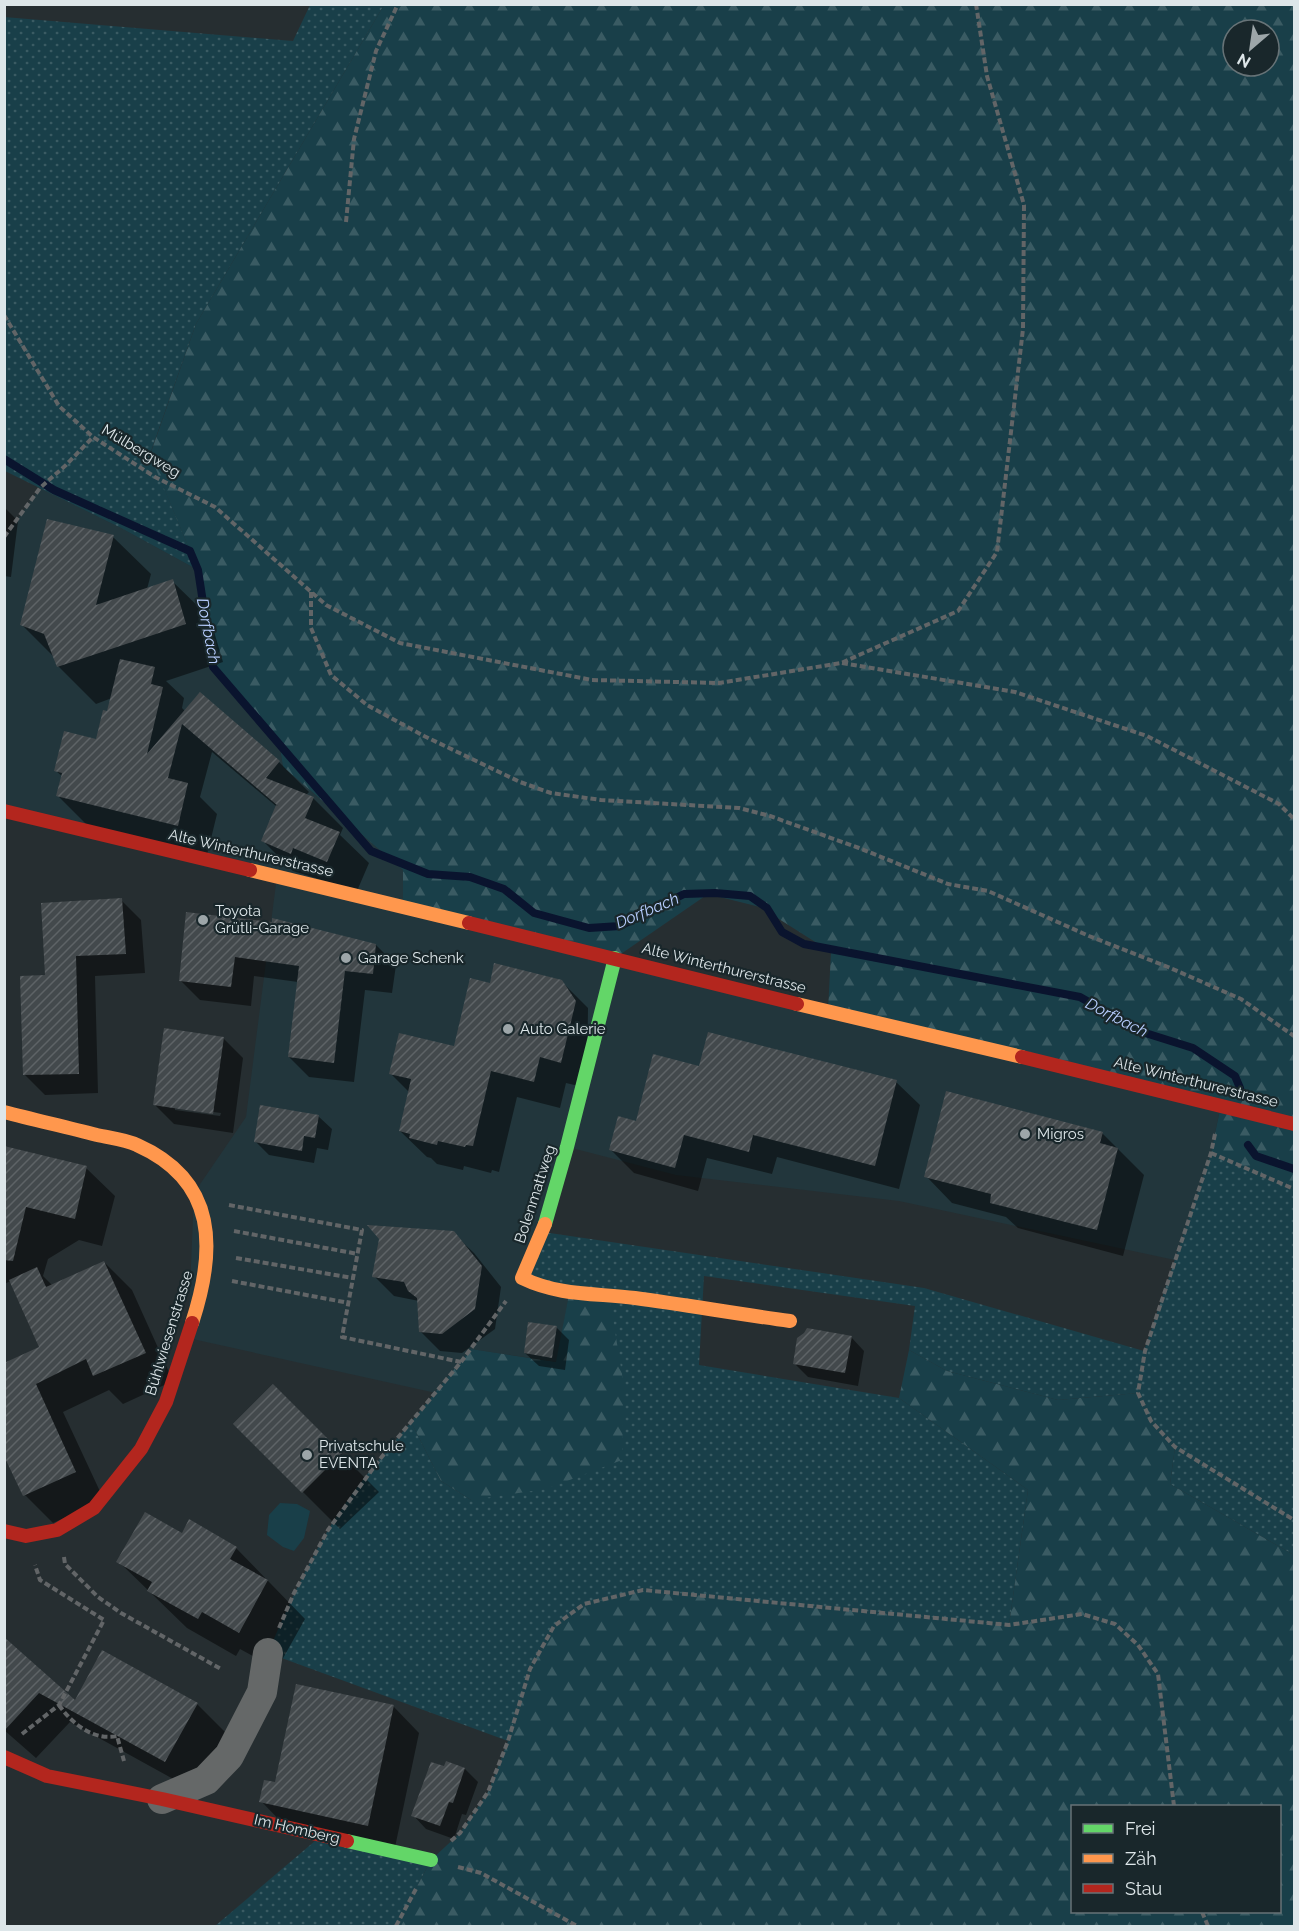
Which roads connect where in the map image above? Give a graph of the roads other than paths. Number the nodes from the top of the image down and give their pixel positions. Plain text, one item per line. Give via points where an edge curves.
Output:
1 (4, 811) edge
2 (615, 958) junction
3 (4, 1112) edge
4 (1294, 1124) edge
5 (790, 1322) dead end
6 (4, 1531) edge
7 (268, 1653) road end
8 (4, 1757) edge
9 (162, 1799) junction
10 (431, 1860) road end

1 - 2 street, Alte Winterthurerstrasse
2 - 4 street, Alte Winterthurerstrasse
2 - 5 street, Bolenmattweg via 543,1232 522,1278 540,1288 569,1294 609,1295
3 - 6 street, Bühlwiesenstrasse via 135,1144 170,1163 202,1210 208,1254 191,1328 166,1402 141,1449 94,1508 57,1530 26,1536
7 - 9 street via 262,1692 229,1756 206,1780
8 - 9 street, Im Homberg via 47,1776
9 - 10 street, Im Homberg

